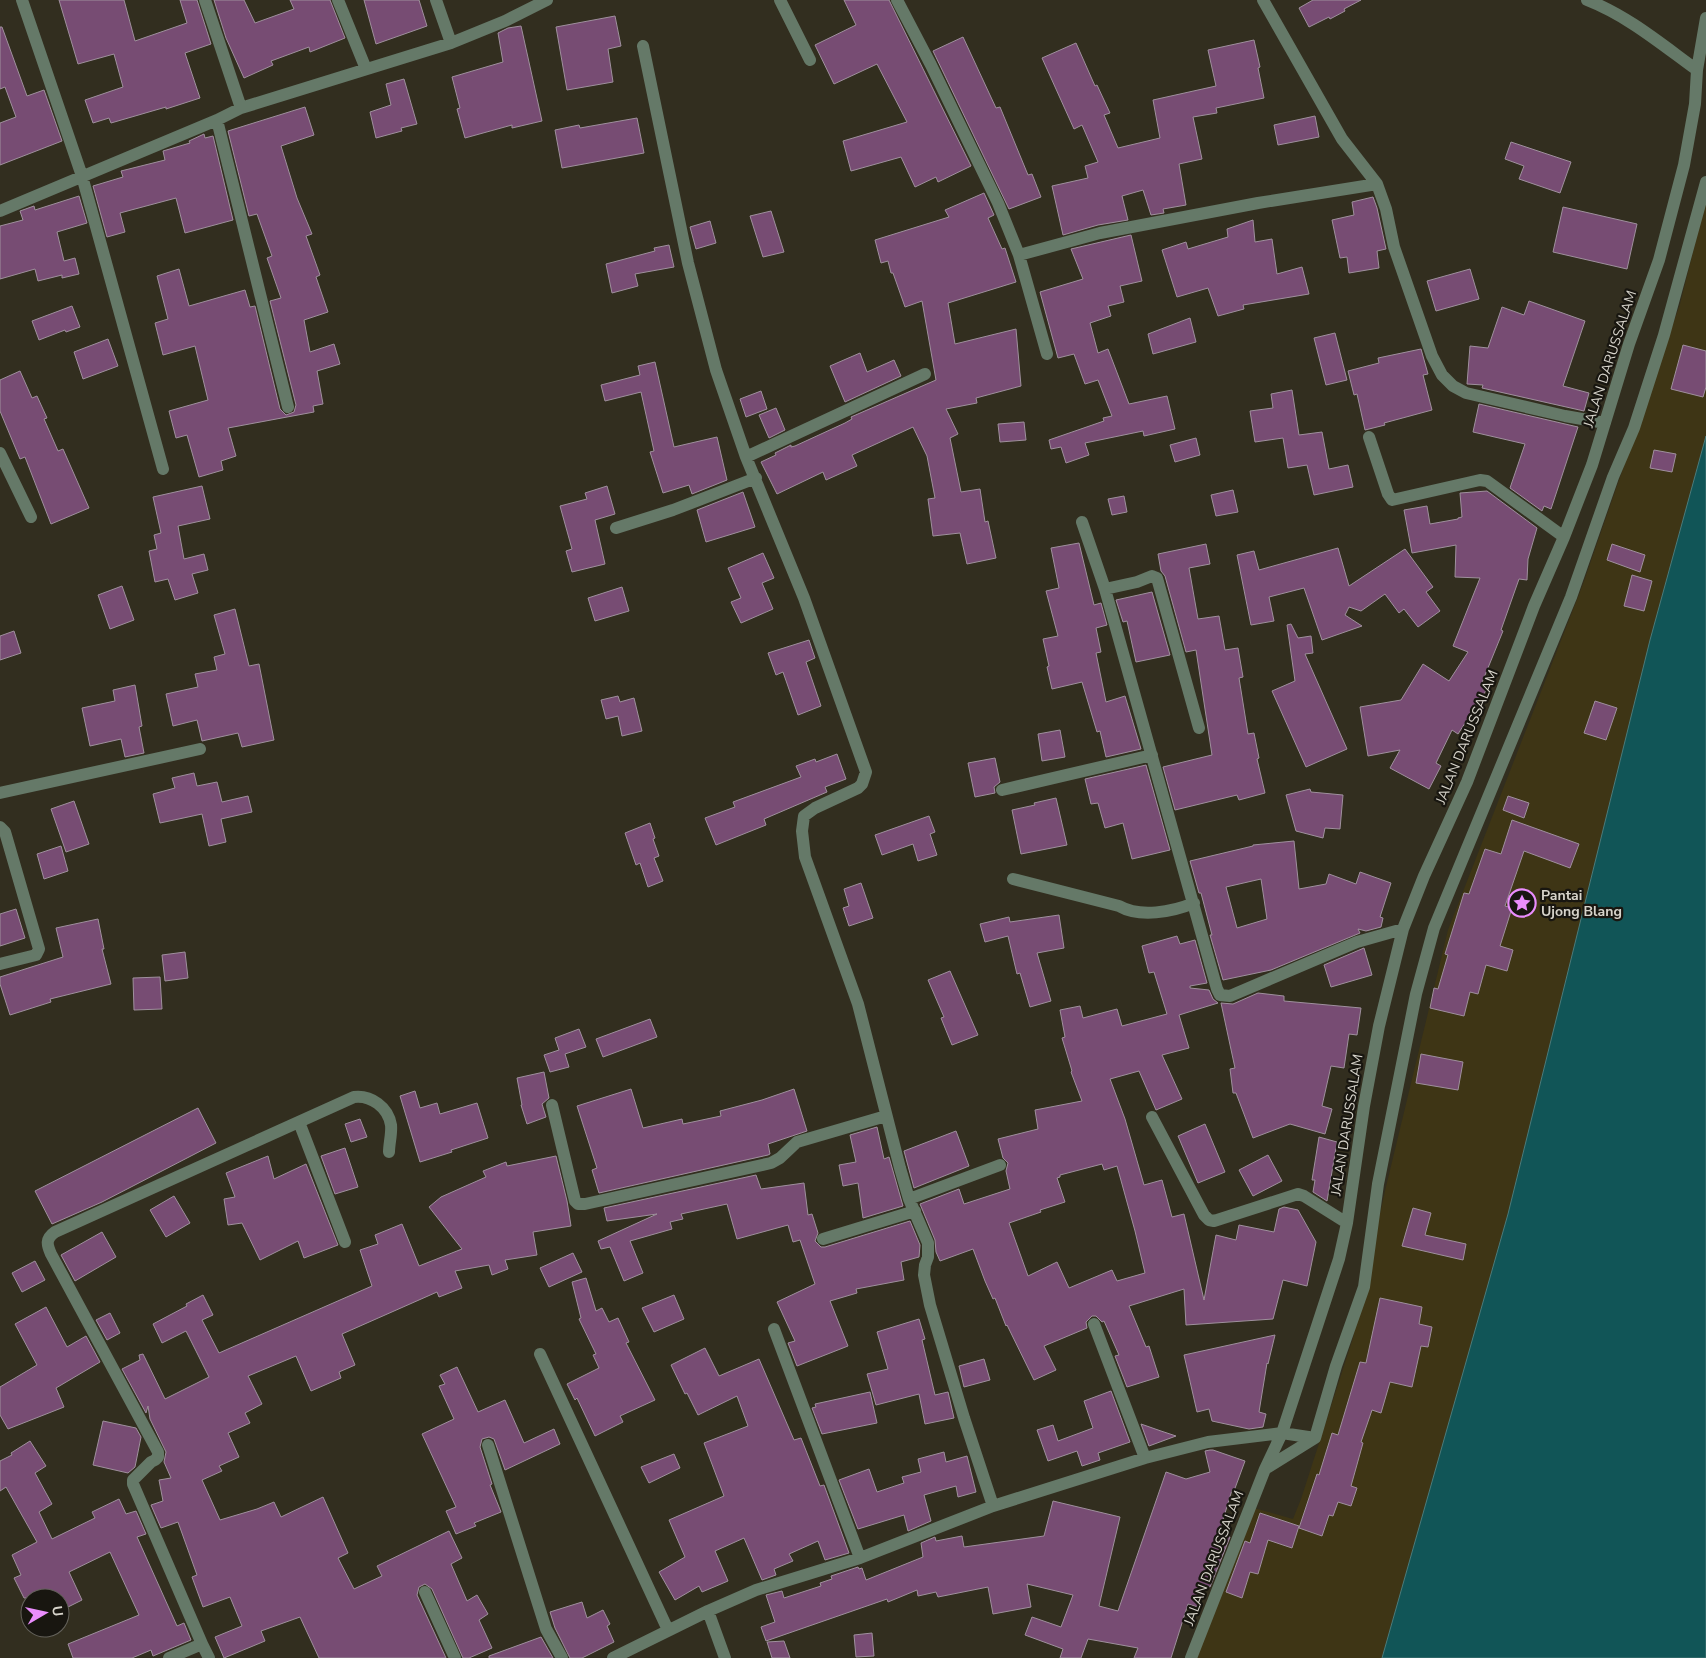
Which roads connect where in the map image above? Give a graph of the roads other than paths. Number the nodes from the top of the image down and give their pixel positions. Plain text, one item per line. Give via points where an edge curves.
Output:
1 (22, 0) edge
2 (205, 0) edge
3 (338, 0) edge
4 (436, 0) edge
5 (547, 0) edge
6 (780, 0) edge
7 (897, 0) edge
8 (1263, 0) edge
9 (1587, 0) edge
10 (1706, 24) edge
11 (451, 43) junction
12 (643, 46) dead end
13 (810, 60) dead end
14 (366, 69) junction
15 (1697, 70) junction
16 (241, 108) junction
17 (217, 120) junction
18 (82, 176) junction
19 (1706, 182) edge
20 (1377, 184) junction
21 (0, 211) edge
22 (1019, 255) junction
23 (1047, 354) dead end
24 (925, 374) dead end
25 (288, 407) dead end
26 (1605, 423) junction
27 (1369, 437) dead end
28 (0, 452) edge
29 (746, 457) junction
30 (163, 469) dead end
31 (756, 478) junction
32 (31, 517) dead end
33 (1082, 522) dead end
34 (616, 528) dead end
35 (1564, 536) junction
36 (1105, 589) junction
37 (1199, 728) dead end
38 (200, 749) dead end
39 (1152, 755) junction
40 (1002, 790) dead end
41 (0, 793) edge
42 (0, 826) edge
43 (1013, 879) dead end
44 (1194, 903) junction
45 (1404, 928) junction
46 (0, 964) edge
47 (552, 1105) dead end
48 (886, 1116) junction
49 (1152, 1117) dead end
50 (299, 1122) junction
51 (389, 1152) dead end
52 (1000, 1165) dead end
53 (909, 1199) junction
54 (915, 1211) junction
55 (1347, 1223) junction
56 (823, 1239) dead end
57 (345, 1242) dead end
58 (1094, 1324) dead end
59 (774, 1329) dead end
60 (540, 1354) dead end
61 (1282, 1433) junction
62 (1315, 1438) junction
63 (488, 1445) dead end
64 (1145, 1458) junction
65 (1265, 1469) junction
66 (993, 1506) junction
67 (860, 1558) junction
68 (425, 1592) dead end
69 (708, 1611) junction
70 (668, 1630) junction
71 (202, 1644) junction
72 (169, 1658) edge
73 (209, 1658) edge
74 (455, 1658) edge
75 (562, 1658) edge
76 (612, 1658) edge
77 (725, 1658) edge
78 (1191, 1658) edge

1 - 18 street
2 - 16 street
3 - 14 street
4 - 11 street
5 - 11 street
6 - 13 street
7 - 22 street via 998,203
8 - 20 street via 1342,139
9 - 15 street via 1626,18
10 - 15 street, JALAN DARUSSALAM
11 - 14 street
12 - 29 street via 688,263 716,370
14 - 16 street
15 - 26 street, JALAN DARUSSALAM via 1695,104 1684,164 1659,260
16 - 17 street
17 - 18 street
17 - 25 street
18 - 21 street
18 - 30 street
19 - 62 street via 1664,335 1634,428 1571,597 1434,928 1416,994 1378,1184 1364,1287
20 - 22 street via 1100,233
20 - 26 street via 1394,247 1432,356 1442,375 1466,393
22 - 23 street
24 - 29 street
26 - 35 street, JALAN DARUSSALAM
27 - 35 street via 1392,500 1487,481
28 - 32 street
29 - 31 street
31 - 34 street
31 - 48 street via 804,598 866,772 858,788 804,816 802,831 805,857 858,1004
33 - 36 street
35 - 45 street, JALAN DARUSSALAM via 1467,782
36 - 37 street via 1152,576 1157,578
36 - 39 street
38 - 41 street
39 - 40 street
39 - 44 street
42 - 46 street via 5,832 39,949 36,954
43 - 44 street via 1126,910 1161,912
44 - 45 street via 1217,989 1223,996 1230,996 1357,942
45 - 55 street, JALAN DARUSSALAM via 1379,1026
47 - 48 street via 578,1204 771,1163 797,1142
48 - 53 street
49 - 55 street via 1209,1220 1298,1194
50 - 51 street via 354,1097 364,1096 376,1101 386,1112 391,1125
50 - 57 street
50 - 71 street via 55,1232 47,1240 51,1254 158,1452 158,1458 136,1476 133,1484
52 - 53 street
53 - 54 street
54 - 56 street
54 - 66 street via 928,1243 924,1276 930,1305
55 - 61 street, JALAN DARUSSALAM via 1339,1258
58 - 64 street
59 - 67 street
60 - 70 street
61 - 62 street
61 - 64 street via 1208,1442
61 - 65 street, JALAN DARUSSALAM
62 - 65 street
63 - 75 street via 546,1629
64 - 66 street
65 - 78 street, JALAN DARUSSALAM
66 - 67 street
67 - 69 street via 756,1590
68 - 74 street
69 - 70 street
69 - 77 street
70 - 76 street
71 - 72 street
71 - 73 street

